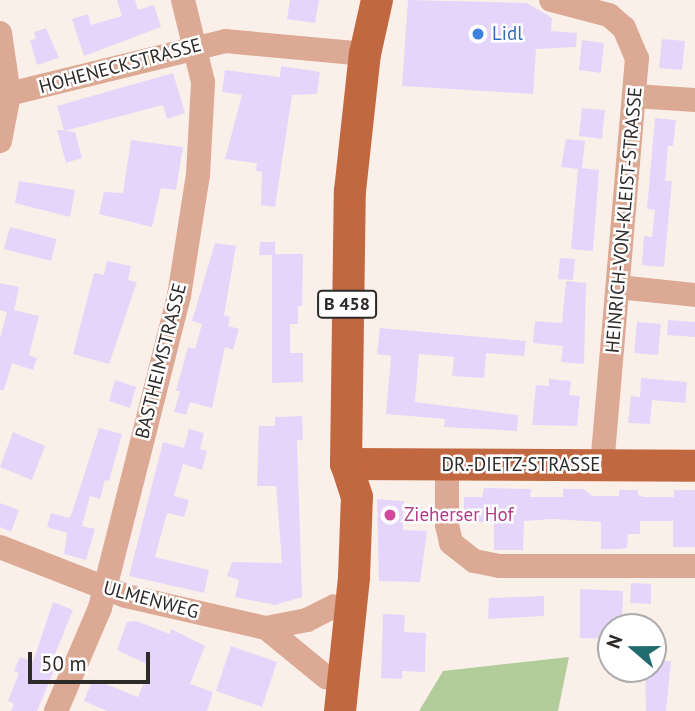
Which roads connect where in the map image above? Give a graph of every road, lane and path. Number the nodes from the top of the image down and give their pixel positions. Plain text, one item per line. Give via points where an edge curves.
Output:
1 (183, 0) edge
2 (377, 0) edge
3 (551, 0) edge
4 (580, 3) edge
5 (0, 33) edge
6 (192, 46) junction
7 (365, 54) junction
8 (4, 96) edge
9 (635, 96) junction
10 (695, 100) edge
11 (0, 141) edge
12 (618, 287) junction
13 (695, 295) edge
14 (346, 464) junction
15 (447, 465) junction
16 (602, 465) junction
17 (695, 467) edge
18 (0, 547) edge
19 (695, 566) edge
20 (105, 589) junction
21 (334, 606) junction
22 (266, 628) junction
23 (327, 678) junction
24 (55, 711) edge
25 (322, 711) edge
26 (340, 711) edge

1 - 6 street, BASTHEIMSTRASSE
2 - 7 main road, B 458
3 - 4 street, HEINRICH-VON-KLEIST-STRASSE
4 - 9 street, HEINRICH-VON-KLEIST-STRASSE via 609,15 629,37 636,58
5 - 8 street
6 - 7 street, HOHENECKSTRASSE via 225,41
6 - 8 street, HOHENECKSTRASSE
6 - 20 street, BASTHEIMSTRASSE via 203,82 196,188 179,296
7 - 14 main road, B 458 via 350,191
8 - 11 street
9 - 10 street
9 - 12 street, HEINRICH-VON-KLEIST-STRASSE
12 - 13 street
12 - 16 street, HEINRICH-VON-KLEIST-STRASSE
14 - 15 main road, DR.-DIETZ-STRASSE
14 - 21 main road, B 458 via 335,496
14 - 26 main road, B 458 via 356,515
15 - 16 main road, DR.-DIETZ-STRASSE
15 - 19 street via 451,542 474,561 499,566
16 - 17 main road, DR.-DIETZ-STRASSE
18 - 20 street, ULMENWEG
20 - 22 street, ULMENWEG
20 - 24 street, BASTHEIMSTRASSE
21 - 22 street, ULMENWEG via 307,620
21 - 23 main road, B 458
22 - 23 street, ULMENWEG
23 - 25 main road, B 458

